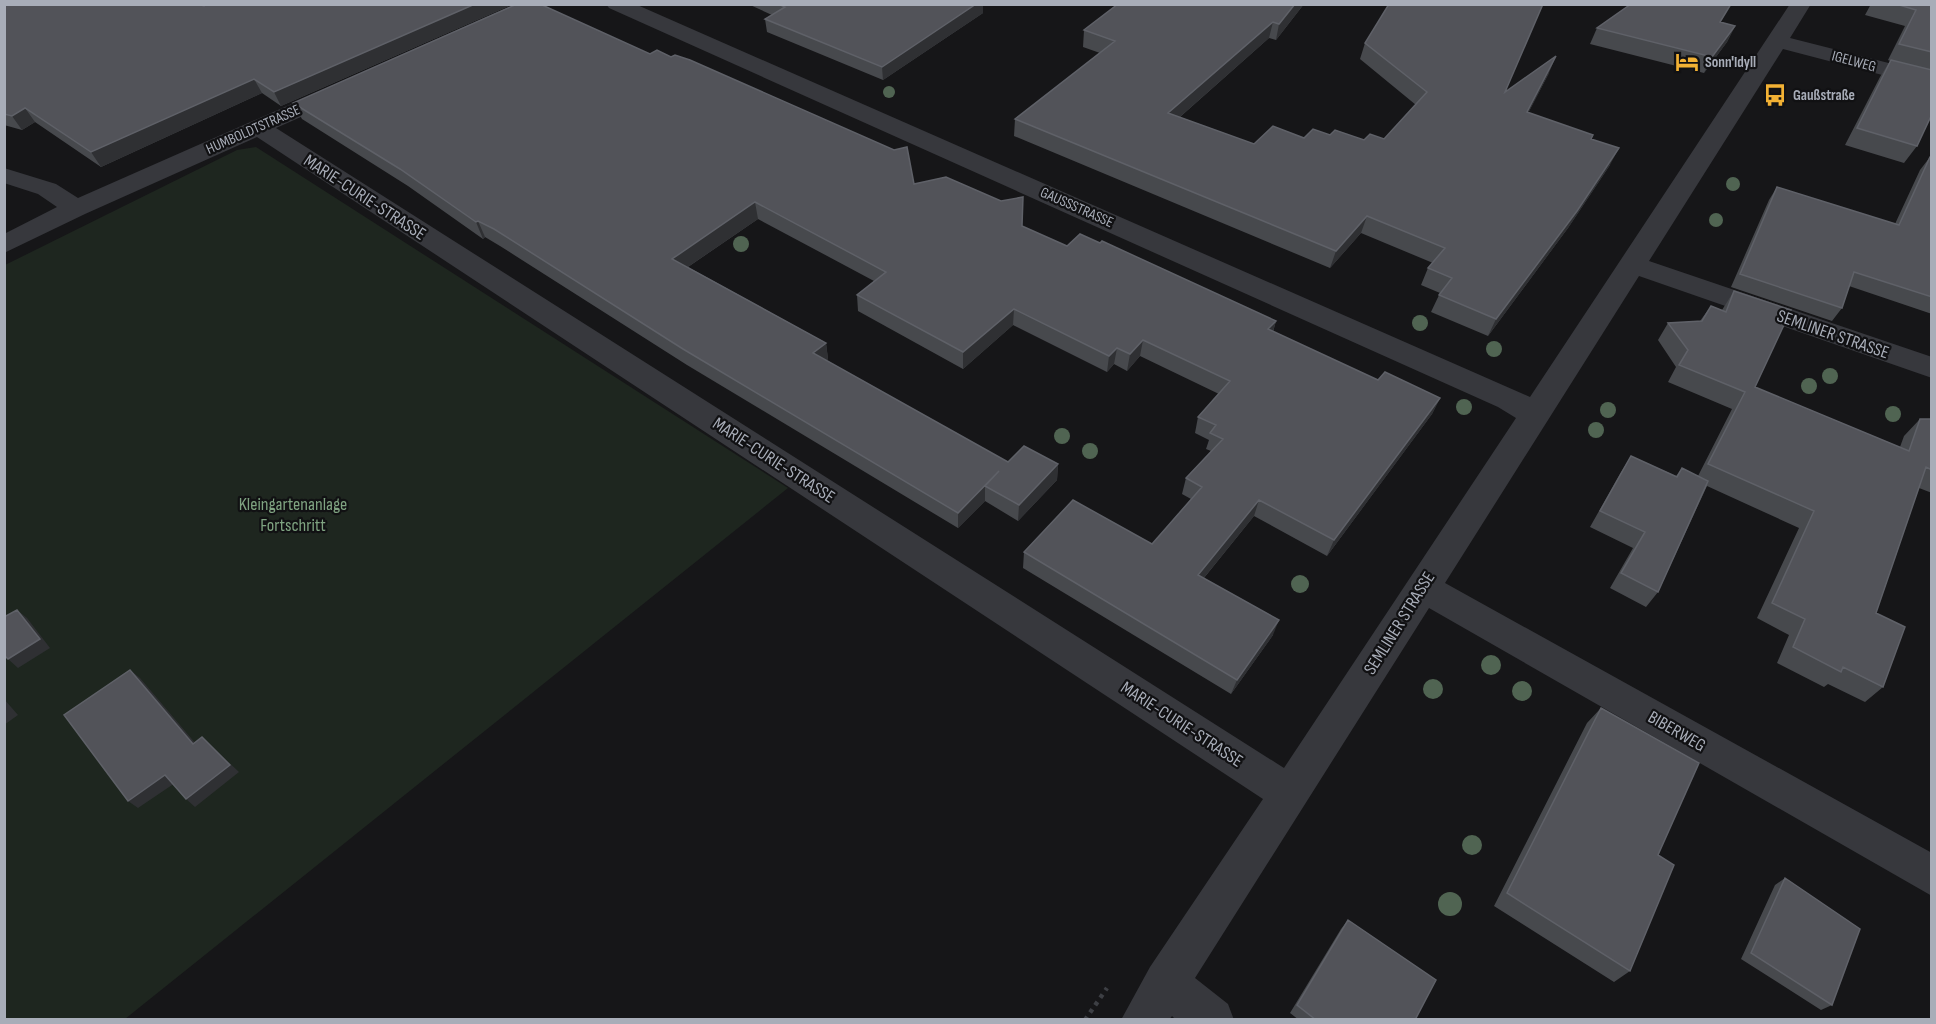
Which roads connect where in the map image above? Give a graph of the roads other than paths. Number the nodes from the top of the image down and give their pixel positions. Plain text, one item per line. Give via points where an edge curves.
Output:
1 (616, 4) edge
2 (1801, 4) edge
3 (1777, 41) junction
4 (1932, 81) edge
5 (354, 85) edge
6 (258, 127) junction
7 (4, 175) edge
8 (76, 208) junction
9 (4, 244) edge
10 (1632, 264) junction
11 (1932, 368) edge
12 (1535, 416) junction
13 (1422, 587) junction
14 (1289, 793) junction
15 (1932, 876) edge
16 (1166, 983) junction
17 (1143, 1020) edge
18 (1212, 1020) edge

1 - 12 street, GAUSSSTRASSE via 1344,324 1509,399
2 - 3 street, SEMLINER STRASSE
3 - 4 street, IGELWEG
3 - 10 street, SEMLINER STRASSE
5 - 6 street, HUMBOLDTSTRASSE
6 - 8 street, HUMBOLDTSTRASSE
6 - 14 street, MARIE-CURIE-STRASSE
7 - 8 street via 47,189
8 - 9 street, HUMBOLDTSTRASSE
10 - 11 street, SEMLINER STRASSE
10 - 12 street, SEMLINER STRASSE
12 - 13 street, SEMLINER STRASSE
13 - 14 street, SEMLINER STRASSE
13 - 15 street, BIBERWEG
14 - 16 street, SEMLINER STRASSE
16 - 17 street, SEMLINER STRASSE
16 - 18 street

